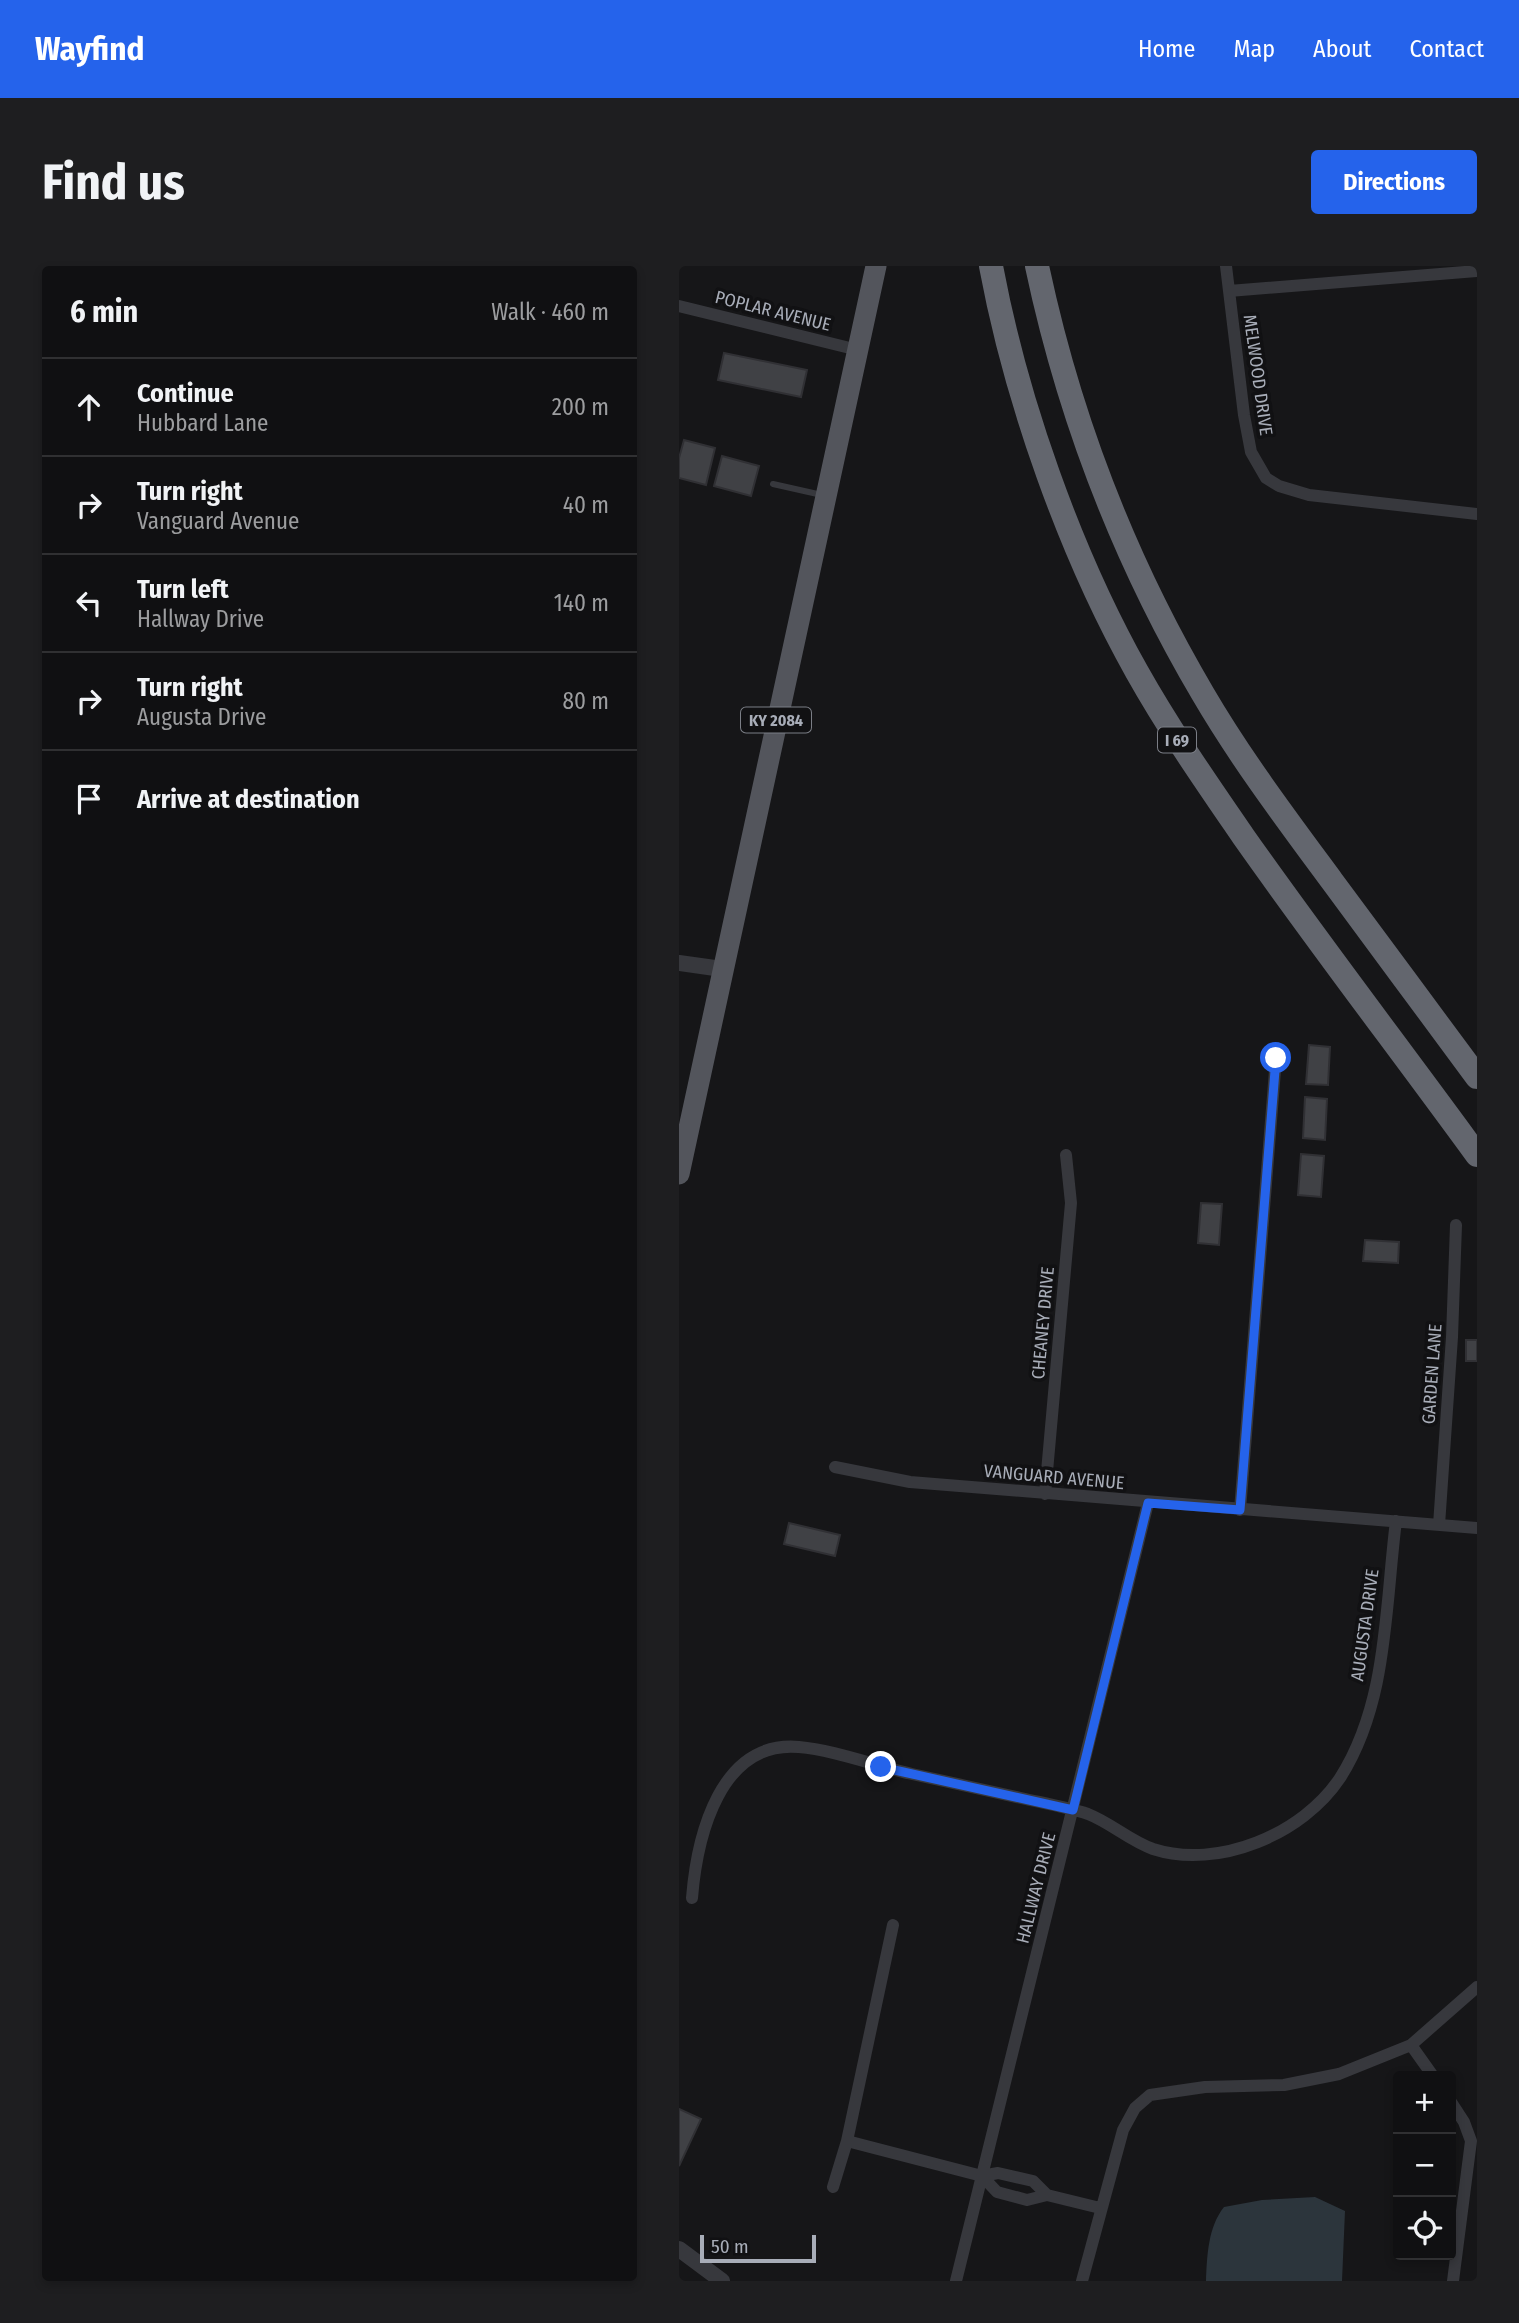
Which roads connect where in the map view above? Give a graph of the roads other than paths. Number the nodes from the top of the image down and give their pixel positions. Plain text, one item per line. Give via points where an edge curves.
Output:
1 (876, 266) edge
2 (991, 266) edge
3 (1037, 266) edge
4 (1226, 266) edge
5 (1477, 271) edge
6 (1229, 291) junction
7 (679, 306) edge
8 (858, 350) junction
9 (773, 484) dead end
10 (825, 495) junction
11 (1477, 514) edge
12 (679, 963) edge
13 (723, 969) junction
14 (1276, 1058) dead end
15 (1477, 1077) edge
16 (1066, 1155) dead end
17 (1477, 1155) edge
18 (679, 1174) edge
19 (1456, 1225) dead end
20 (835, 1467) dead end
21 (1045, 1494) junction
22 (1148, 1503) junction
23 (1240, 1510) junction
24 (1397, 1521) junction
25 (1439, 1525) junction
26 (1477, 1528) edge
27 (1073, 1810) junction
28 (692, 1898) dead end
29 (893, 1925) dead end
30 (1477, 1987) edge
31 (1411, 2045) junction
32 (1429, 2071) edge
33 (1456, 2110) edge
34 (846, 2141) junction
35 (982, 2176) junction
36 (833, 2187) dead end
37 (1047, 2196) junction
38 (1100, 2208) junction
39 (679, 2249) edge
40 (722, 2281) edge
41 (956, 2281) edge
42 (1082, 2281) edge
43 (1453, 2281) edge

1 - 8 main road, KY 2084
2 - 17 highway, I 69 via 1046,465 1096,589 1135,669 1182,747 1316,940
3 - 15 highway, I 69 via 1085,442 1123,538 1179,652 1237,748
4 - 6 street, MELWOOD DRIVE
5 - 6 street
6 - 11 street, MELWOOD DRIVE via 1251,452 1266,478 1309,495
7 - 8 street, POPLAR AVENUE
8 - 10 main road, KY 2084
9 - 10 lane
10 - 13 main road, KY 2084
12 - 13 street
13 - 18 main road, KY 2084
14 - 23 street
16 - 21 street, CHEANEY DRIVE via 1071,1203
19 - 25 street, GARDEN LANE
20 - 21 street, VANGUARD AVENUE via 910,1482
21 - 22 street, VANGUARD AVENUE
22 - 23 street, VANGUARD AVENUE
22 - 27 street, HALLWAY DRIVE
23 - 24 street, VANGUARD AVENUE
24 - 25 street, VANGUARD AVENUE
24 - 27 street, AUGUSTA DRIVE via 1383,1646 1370,1709 1346,1768 1317,1805 1263,1840 1201,1854 1171,1853 1143,1845 1099,1819
25 - 26 street
27 - 28 street, AUGUSTA DRIVE via 813,1749 770,1749 744,1762 724,1784 702,1843
27 - 35 street, HALLWAY DRIVE
29 - 34 street
30 - 31 street
31 - 32 street
31 - 38 street via 1339,2074 1284,2085 1205,2087 1150,2095 1135,2108 1123,2130
33 - 43 street via 1471,2141
34 - 35 street
34 - 36 street
35 - 37 street via 998,2173 1033,2181
35 - 37 street via 997,2192 1027,2200
35 - 41 street, HALLWAY DRIVE
37 - 38 street
38 - 42 street
39 - 40 street

